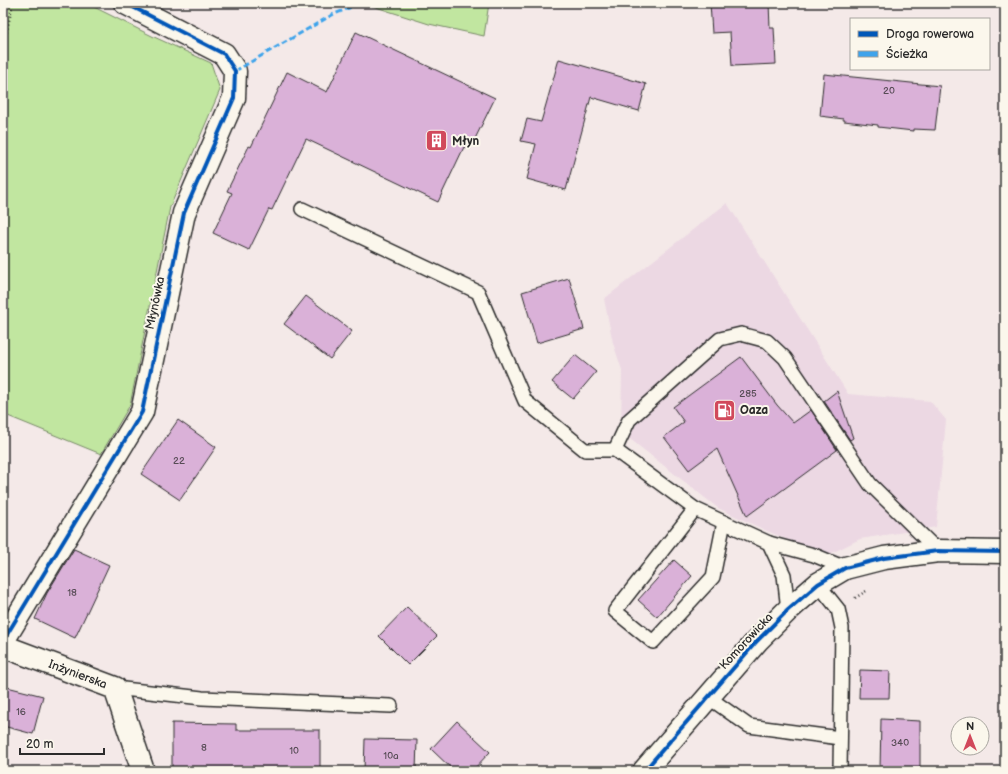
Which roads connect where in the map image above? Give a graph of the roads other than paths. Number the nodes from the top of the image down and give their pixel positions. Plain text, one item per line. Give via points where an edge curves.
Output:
1 (125, 3) edge
2 (302, 209) dead end
3 (615, 450) junction
4 (695, 509) junction
5 (724, 522) junction
6 (769, 543) junction
7 (938, 551) junction
8 (1005, 552) edge
9 (846, 568) junction
10 (818, 584) junction
11 (788, 610) junction
12 (3, 641) edge
13 (3, 646) edge
14 (115, 688) junction
15 (708, 697) junction
16 (391, 706) dead end
17 (840, 738) junction
18 (143, 771) edge
19 (644, 771) edge
20 (840, 771) edge

1 - 12 street, Młynówka via 224,54 235,71 234,98 184,213 142,412
2 - 3 lane via 478,292 525,401 585,450
3 - 4 lane
3 - 7 lane via 629,420 720,339 741,334 767,342 784,358 870,484
4 - 5 lane
4 - 5 lane via 615,611 653,642 713,577
5 - 6 lane
6 - 9 lane via 814,555
6 - 11 lane via 784,575
7 - 8 street, Komorowicka
7 - 9 street, Komorowicka via 884,558
9 - 10 street, Komorowicka
10 - 11 street, Komorowicka
10 - 17 lane via 838,609 842,628
11 - 15 street, Komorowicka
13 - 14 street, Inżynierska
14 - 16 lane via 202,698
14 - 18 street, Inżynierska
15 - 17 lane via 749,726
15 - 19 street, Komorowicka
17 - 20 lane

